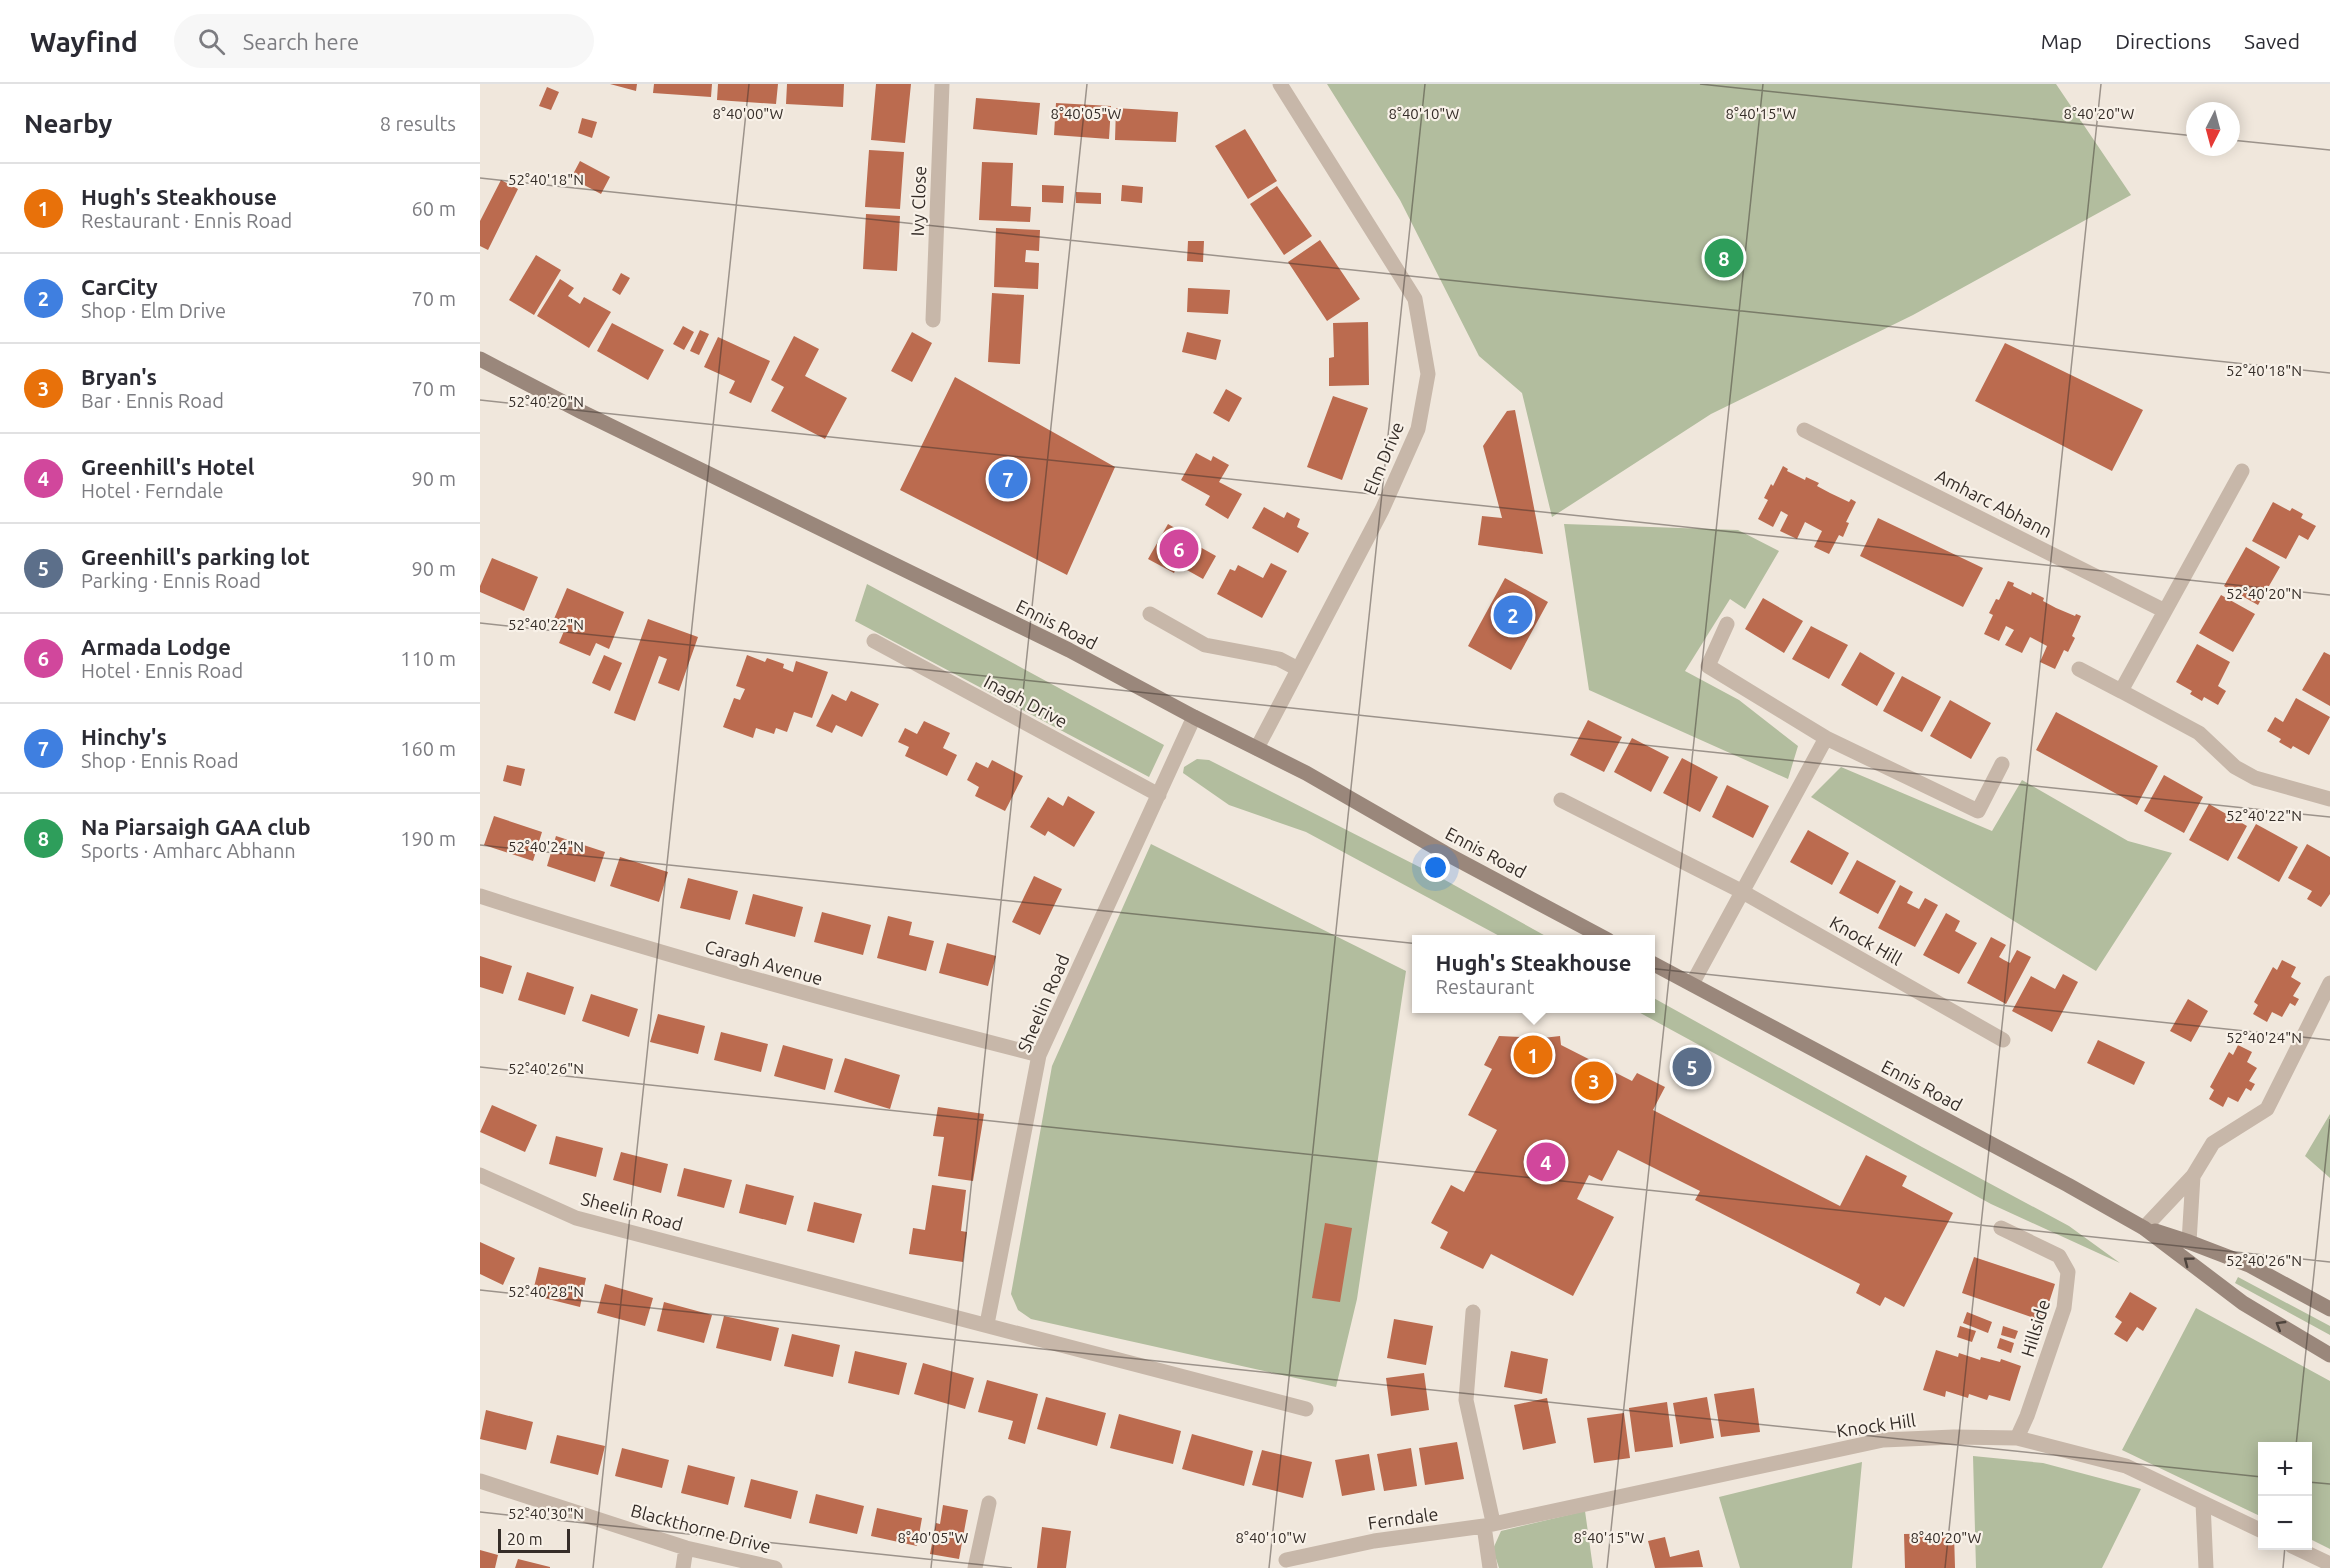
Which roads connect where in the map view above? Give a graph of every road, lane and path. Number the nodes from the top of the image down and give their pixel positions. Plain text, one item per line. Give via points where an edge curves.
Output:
1 (942, 84) edge
2 (1280, 84) edge
3 (933, 320) dead end
4 (480, 359) edge
5 (1804, 430) dead end
6 (2242, 471) dead end
7 (2165, 611) junction
8 (1150, 614) dead end
9 (1727, 624) dead end
10 (874, 641) dead end
11 (1298, 669) junction
12 (2079, 669) dead end
13 (2121, 691) junction
14 (1194, 717) junction
15 (1826, 738) junction
16 (1257, 748) junction
17 (2002, 764) dead end
18 (1159, 795) junction
19 (2330, 799) edge
20 (1561, 800) dead end
21 (1741, 891) junction
22 (480, 896) edge
23 (1600, 935) edge
24 (1655, 965) edge
25 (1692, 984) junction
26 (2330, 984) edge
27 (2003, 1040) dead end
28 (1039, 1055) junction
29 (480, 1175) edge
30 (2193, 1176) junction
31 (2001, 1228) dead end
32 (2144, 1228) junction
33 (2189, 1242) junction
34 (2330, 1310) edge
35 (1473, 1312) dead end
36 (987, 1324) junction
37 (2330, 1355) edge
38 (1306, 1409) dead end
39 (2017, 1438) junction
40 (480, 1481) edge
41 (989, 1503) dead end
42 (2203, 1503) junction
43 (1488, 1524) junction
44 (2258, 1529) edge
45 (686, 1548) junction
46 (2302, 1550) edge
47 (1286, 1560) dead end
48 (2330, 1564) edge
49 (683, 1568) edge
50 (775, 1568) edge
51 (975, 1568) edge
52 (1490, 1568) edge
53 (2206, 1568) edge

1 - 3 street, Ivy Close
2 - 11 street, Elm Drive via 1415,299 1428,374 1418,429 1382,510
4 - 14 main road, Ennis Road via 1069,650
5 - 7 street, Amharc Abhann
6 - 7 street
7 - 13 street
8 - 11 street via 1205,645 1279,659
9 - 15 street via 1708,666
10 - 18 street, Inagh Drive
11 - 16 street, Elm Drive
12 - 13 street
13 - 19 street via 2199,733 2235,767 2255,778
14 - 16 main road, Ennis Road
14 - 18 street, Sheelin Road
15 - 17 street via 1978,811
15 - 21 street
16 - 23 main road, Ennis Road
18 - 28 street, Sheelin Road
20 - 21 street, Knock Hill
21 - 25 street
21 - 27 street, Knock Hill
22 - 28 street, Caragh Avenue via 630,944
24 - 25 main road, Ennis Road
25 - 32 main road, Ennis Road
26 - 30 street via 2267,1109 2213,1143
28 - 36 street, Sheelin Road
29 - 36 street, Sheelin Road via 576,1218
30 - 32 street
30 - 33 street
31 - 39 street, Hillside via 2059,1256 2068,1272 2064,1308
32 - 33 main road, Ennis Road
37 -> 32 main road, Ennis Road via 2243,1303
33 - 34 main road, Ennis Road via 2249,1265
35 - 43 street via 1466,1400
36 - 38 street, Sheelin Road
39 - 42 street, Knock Hill via 2126,1466
39 - 43 street, Knock Hill via 1883,1440
40 - 45 street, Blackthorne Drive
41 - 51 street
42 - 44 street, Knock Hill
42 - 53 street
43 - 47 street, Ferndale via 1374,1541
43 - 52 street
45 - 49 street
45 - 50 street, Blackthorne Drive
46 - 48 street

